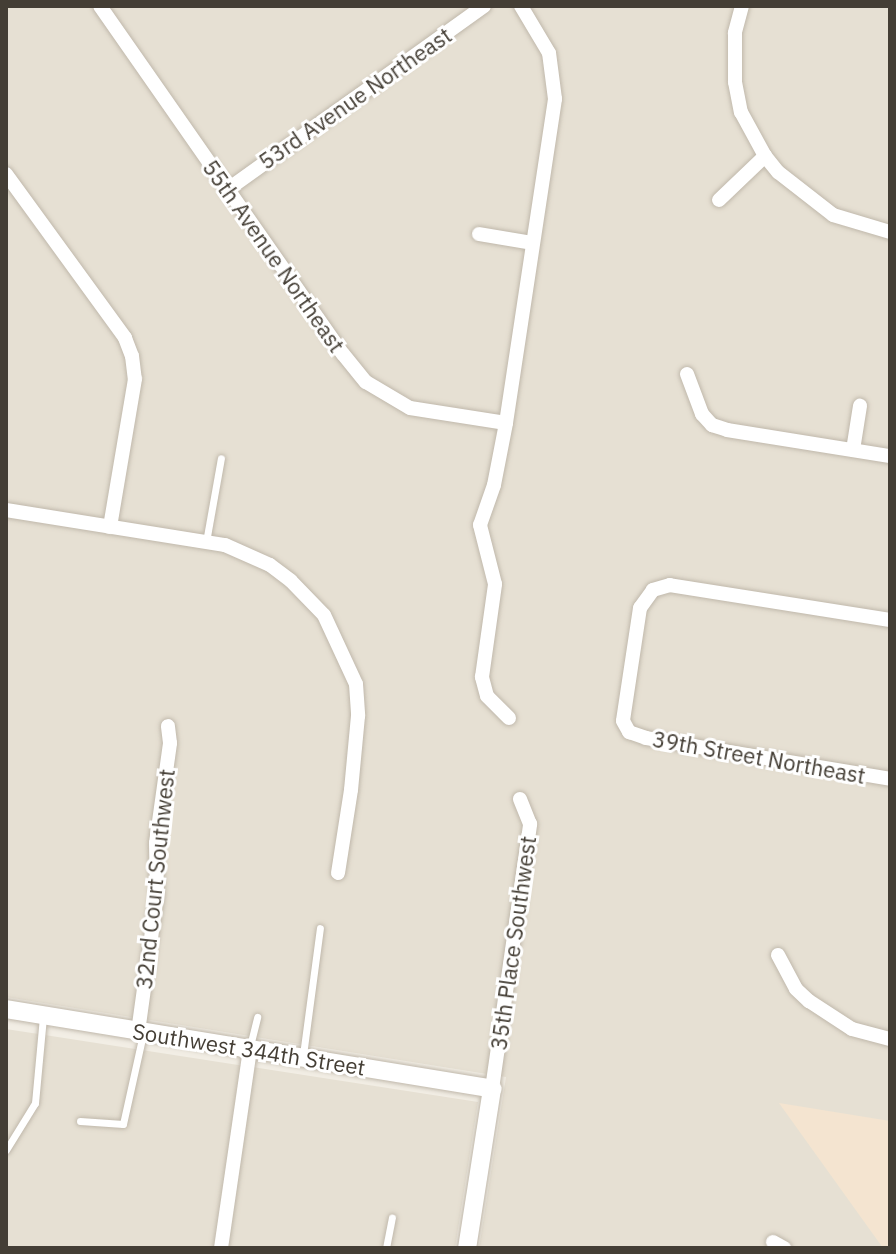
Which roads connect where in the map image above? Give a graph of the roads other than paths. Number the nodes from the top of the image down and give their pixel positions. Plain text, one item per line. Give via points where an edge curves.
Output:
1 (100, 6) edge
2 (484, 6) edge
3 (521, 6) edge
4 (742, 6) edge
5 (765, 156) junction
6 (6, 174) edge
7 (227, 190) junction
8 (719, 200) dead end
9 (890, 232) edge
10 (479, 234) dead end
11 (532, 243) junction
12 (687, 374) dead end
13 (860, 406) dead end
14 (506, 423) junction
15 (853, 450) junction
16 (890, 456) edge
17 (221, 458) dead end
18 (6, 510) edge
19 (110, 527) junction
20 (206, 542) junction
21 (890, 620) edge
22 (509, 718) dead end
23 (168, 726) dead end
24 (890, 779) edge
25 (520, 799) dead end
26 (338, 873) dead end
27 (320, 928) dead end
28 (778, 955) dead end
29 (6, 1009) edge
30 (43, 1015) junction
31 (257, 1017) dead end
32 (140, 1032) junction
33 (890, 1039) edge
34 (250, 1049) junction
35 (302, 1057) junction
36 (492, 1089) junction
37 (80, 1121) dead end
38 (6, 1150) edge
39 (392, 1218) dead end
40 (221, 1248) edge
41 (386, 1248) edge
42 (467, 1248) edge

1 - 7 street, 55th Avenue Northeast
2 - 7 street, 53rd Avenue Northeast
3 - 11 street via 549,53 555,85
4 - 5 street via 735,33 735,82 747,126
5 - 8 street
5 - 9 street via 833,215
6 - 19 street via 125,338 132,356 135,379
7 - 14 street, 55th Avenue Northeast via 343,354 378,392 410,408
10 - 11 street
11 - 14 street
12 - 15 street via 702,414 712,425
13 - 15 street
14 - 22 street via 480,525 495,584 482,677 487,696
15 - 16 street
17 - 20 lane
18 - 19 street
19 - 20 street
20 - 26 street via 248,553 291,581 324,615 349,664 358,716
21 - 24 street, 39th Street Northeast via 670,585 653,590 643,600 637,620 623,721 629,732 646,738
23 - 32 street, 32nd Court Southwest via 156,843 157,895
25 - 36 street, 35th Place Southwest via 530,824
27 - 35 lane
28 - 33 street via 796,989 809,1001 852,1029
29 - 30 street, Southwest 344th Street
30 - 32 street, Southwest 344th Street
30 - 38 lane via 35,1103
31 - 34 lane
32 - 34 street, Southwest 344th Street
32 - 37 lane via 123,1124
34 - 35 street, Southwest 344th Street
34 - 40 street
35 - 36 street, Southwest 344th Street
36 - 42 street
39 - 41 lane

